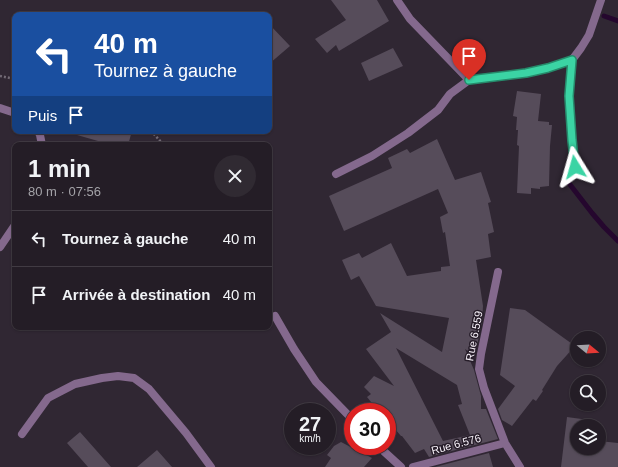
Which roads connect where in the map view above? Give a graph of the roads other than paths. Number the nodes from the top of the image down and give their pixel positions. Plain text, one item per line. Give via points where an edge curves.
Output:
1 (397, 0) edge
2 (601, 0) edge
3 (572, 60) junction
4 (469, 80) junction
5 (0, 108) edge
6 (12, 112) edge
7 (575, 167) dead end
8 (336, 174) dead end
9 (12, 229) edge
10 (0, 247) edge
11 (498, 272) dead end
12 (275, 316) dead end
13 (344, 411) edge
14 (22, 434) dead end
15 (505, 443) junction
16 (388, 455) edge
17 (211, 467) edge
18 (401, 467) edge
19 (413, 467) edge
20 (520, 467) edge

1 - 4 street via 410,19
2 - 3 street via 589,35
3 - 4 street via 526,73
3 - 7 street via 569,96
4 - 8 street via 450,94 438,110 408,133 372,156
5 - 6 street
9 - 10 street
11 - 15 street, Rue 6.559 via 479,369
12 - 13 street via 316,382
14 - 17 street via 48,398 75,384 118,376 134,378 149,389
15 - 19 street, Rue 6.576
15 - 20 street, Rue 6.559
16 - 18 street

